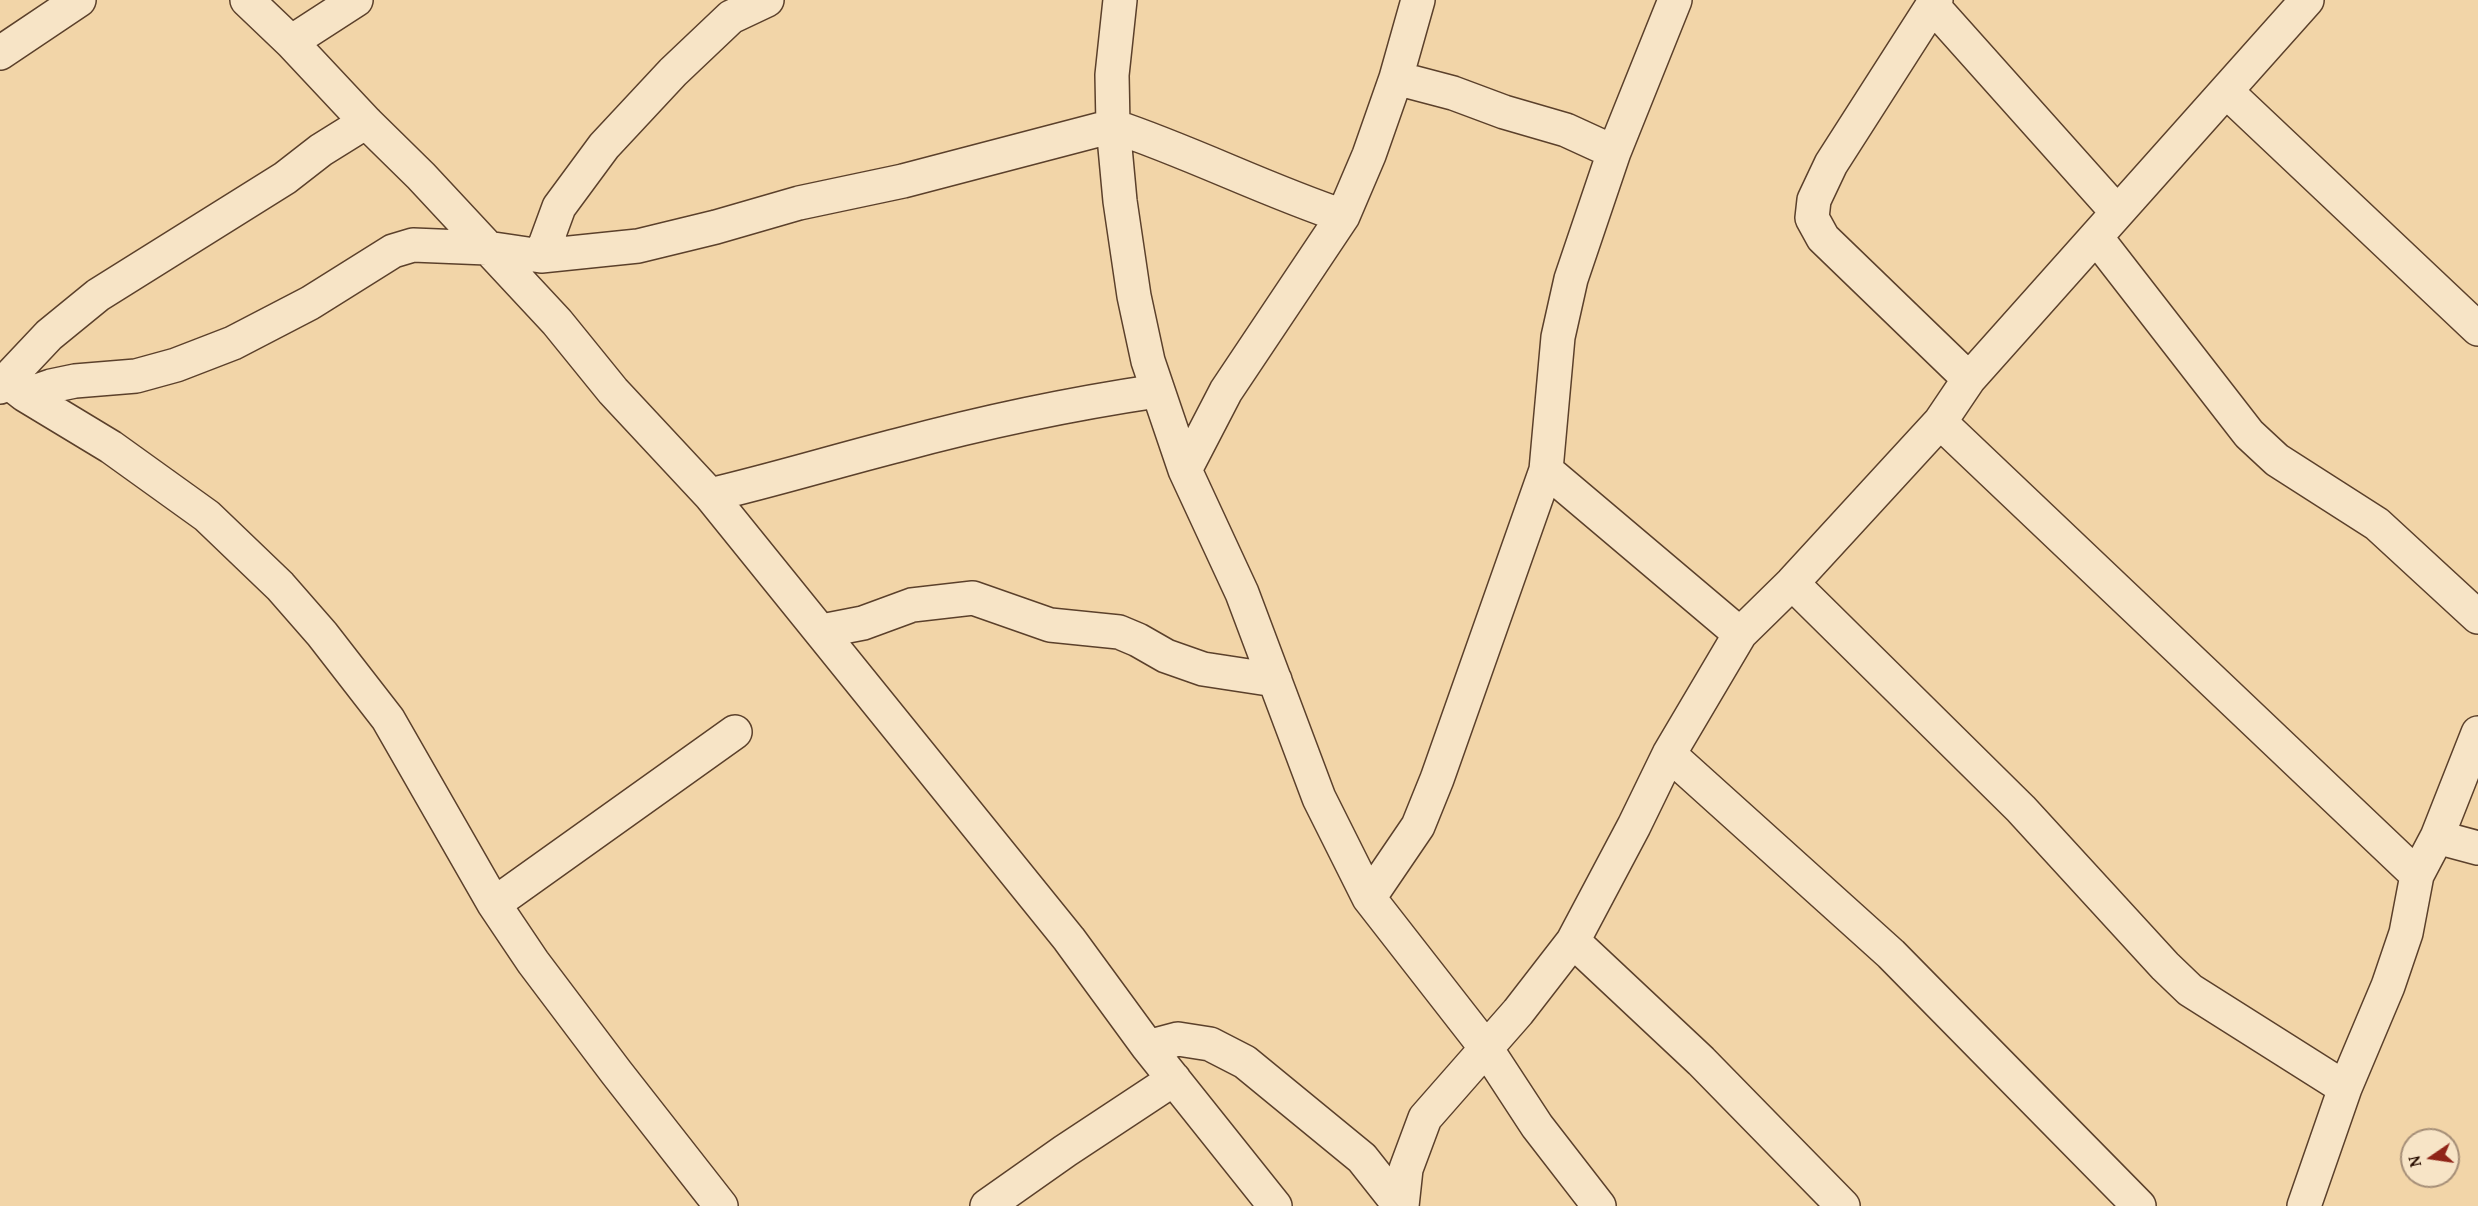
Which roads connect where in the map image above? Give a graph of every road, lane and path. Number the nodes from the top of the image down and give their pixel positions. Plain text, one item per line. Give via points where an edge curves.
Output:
1 (79, 0) edge
2 (247, 0) edge
3 (356, 0) edge
4 (767, 0) edge
5 (1120, 0) edge
6 (1418, 0) edge
7 (1675, 0) edge
8 (2307, 0) edge
9 (1934, 3) edge
10 (291, 42) junction
11 (0, 53) edge
12 (1396, 78) junction
13 (2226, 91) junction
14 (366, 122) junction
15 (1113, 126) junction
16 (1614, 152) junction
17 (2117, 212) junction
18 (1343, 216) junction
19 (2096, 237) junction
20 (487, 248) junction
21 (541, 256) junction
22 (2478, 329) edge
23 (1969, 379) junction
24 (11, 388) edge
25 (1157, 391) junction
26 (1940, 422) junction
27 (1185, 470) junction
28 (1546, 470) junction
29 (710, 495) junction
30 (1792, 583) junction
31 (2478, 617) edge
32 (822, 631) junction
33 (1740, 634) junction
34 (1275, 680) junction
35 (735, 732) dead end
36 (2478, 733) edge
37 (1669, 754) junction
38 (2437, 837) junction
39 (2478, 848) edge
40 (2417, 875) junction
41 (1369, 898) junction
42 (494, 904) junction
43 (1573, 941) junction
44 (1148, 1047) junction
45 (1486, 1048) junction
46 (1174, 1079) junction
47 (2344, 1088) junction
48 (1272, 1204) edge
49 (721, 1206) edge
50 (987, 1206) edge
51 (1401, 1206) edge
52 (1599, 1206) edge
53 (1843, 1206) edge
54 (2139, 1206) edge
55 (2304, 1206) edge

1 - 11 street
2 - 10 street
3 - 10 street
4 - 21 street via 731,17 673,72 604,147 559,207
5 - 15 street via 1112,75
6 - 12 street
7 - 16 street
8 - 13 street
9 - 17 street
9 - 23 street via 1831,164 1814,200 1812,218 1823,238
10 - 14 street
12 - 16 street via 1566,130
12 - 18 street
13 - 17 street
13 - 22 street
14 - 20 street
14 - 24 street via 285,178 98,295 49,335
15 - 18 street
15 - 21 street via 638,246
15 - 25 street via 1134,296
16 - 28 street via 1571,279 1558,337
17 - 19 street
18 - 27 street via 1226,391
19 - 23 street
19 - 31 street via 2249,434 2292,471 2377,524
20 - 21 street
20 - 24 street via 414,245 393,251 310,303 233,343 176,365 136,376
20 - 29 street
23 - 26 street
24 - 42 street via 111,447 207,516 280,586 388,719
25 - 27 street
25 - 29 street via 1090,401 899,444
26 - 30 street
26 - 40 street
27 - 34 street via 1225,554
28 - 33 street
28 - 41 street via 1434,788 1418,826
29 - 32 street
30 - 33 street
30 - 47 street via 2021,809 2190,990
32 - 34 street via 863,623 912,605 973,598 1050,625 1119,632 1166,656 1203,669
32 - 44 street via 1069,939
33 - 37 street
34 - 41 street via 1319,798
35 - 42 street
36 - 38 street
37 - 43 street
37 - 54 street via 1891,954
38 - 39 street
38 - 40 street
40 - 47 street via 2406,933 2388,986
41 - 45 street
42 - 49 street via 533,962
43 - 45 street
43 - 53 street via 1701,1061
44 - 46 street
44 - 51 street via 1178,1039 1210,1044 1245,1062 1362,1158
45 - 51 street via 1425,1118 1406,1169
45 - 52 street via 1537,1126
46 - 48 street
46 - 50 street
47 - 55 street

